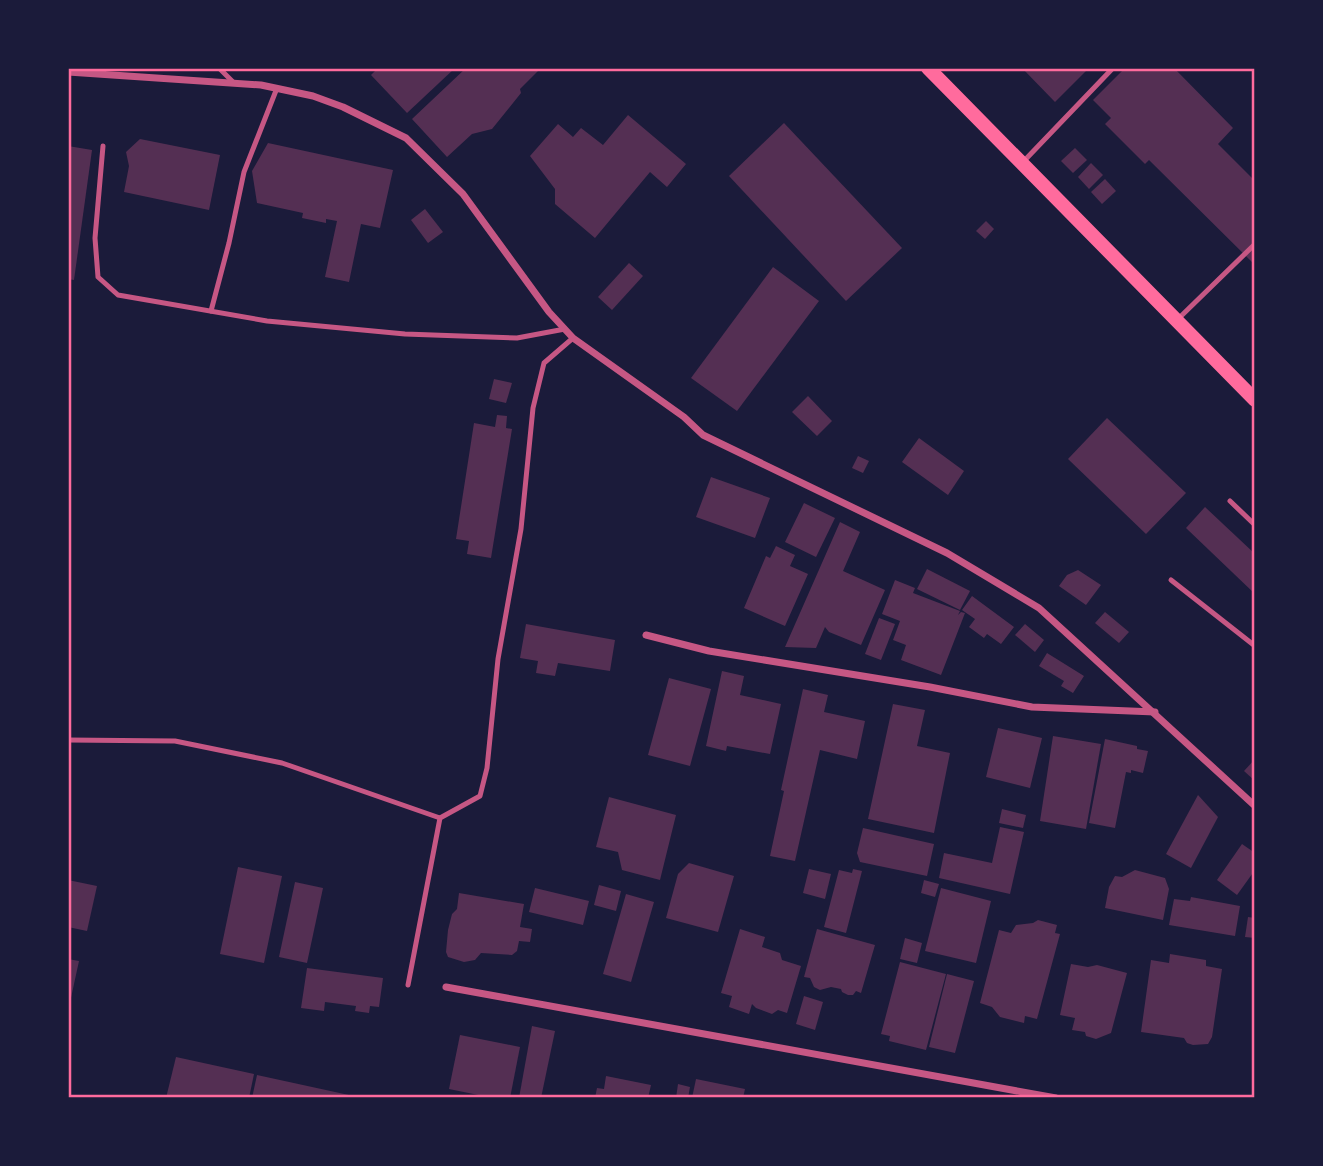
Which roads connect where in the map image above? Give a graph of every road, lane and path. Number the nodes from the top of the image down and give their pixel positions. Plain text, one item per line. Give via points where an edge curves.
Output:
1 (219, 68) edge
2 (928, 68) edge
3 (1113, 68) edge
4 (68, 72) edge
5 (235, 84) junction
6 (277, 89) junction
7 (103, 146) dead end
8 (1020, 164) junction
9 (1255, 244) edge
10 (211, 311) junction
11 (1177, 320) junction
12 (565, 329) junction
13 (573, 338) junction
14 (1255, 400) edge
15 (1230, 501) dead end
16 (1255, 524) edge
17 (1171, 580) dead end
18 (646, 635) dead end
19 (1255, 646) edge
20 (1155, 712) junction
21 (68, 740) edge
22 (1255, 806) edge
23 (440, 818) junction
24 (408, 985) dead end
25 (446, 987) dead end
26 (1056, 1098) edge

1 - 5 lane
2 - 8 main road
3 - 8 lane
4 - 5 street
5 - 6 street
6 - 10 lane via 244,172
6 - 12 street via 343,107 406,138 463,194
7 - 10 lane via 95,238 98,277 118,295
8 - 11 main road
9 - 11 lane
10 - 12 lane via 405,334 517,338
11 - 14 main road
12 - 13 street
13 - 20 street via 684,416 703,435 947,553 1039,608
13 - 23 lane via 544,363 533,408 521,529 480,796
15 - 16 lane
17 - 19 lane
18 - 20 street via 709,651 1032,707
20 - 22 street
21 - 23 lane via 175,741 282,763
23 - 24 lane
25 - 26 street

